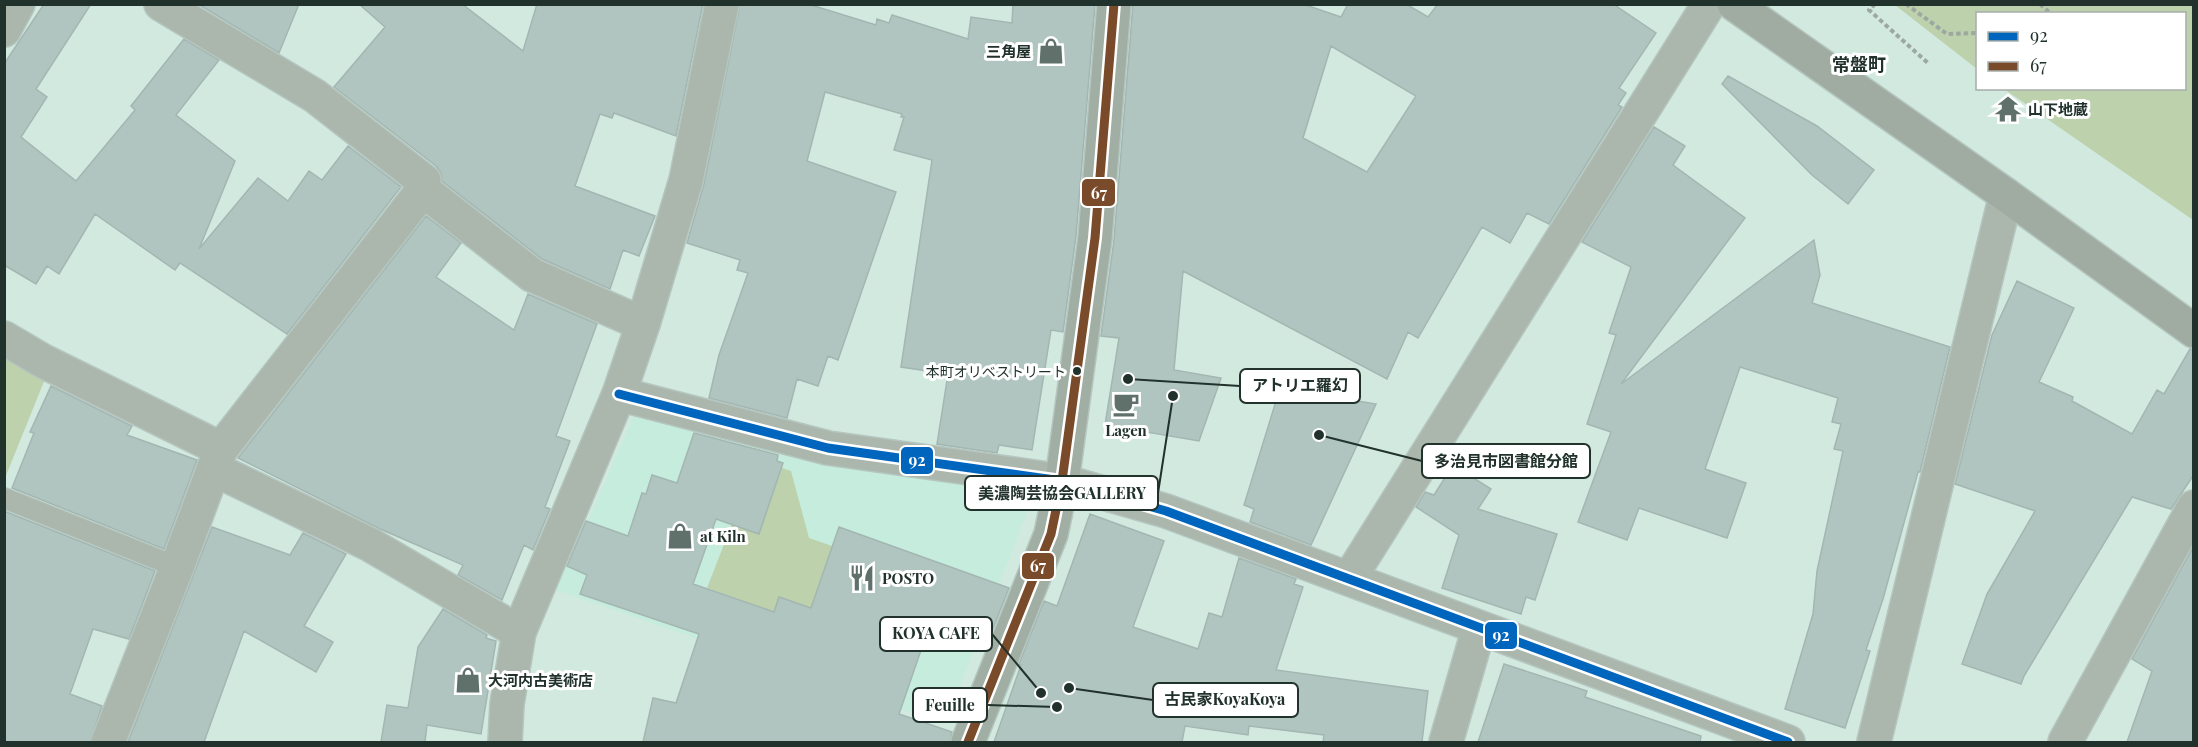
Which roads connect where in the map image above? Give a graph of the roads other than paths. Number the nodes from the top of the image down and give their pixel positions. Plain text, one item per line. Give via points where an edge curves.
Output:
1 (18, 4) edge
2 (161, 4) edge
3 (722, 4) edge
4 (1114, 4) edge
5 (1709, 4) edge
6 (1734, 4) edge
7 (4, 30) edge
8 (423, 190) junction
9 (2006, 195) junction
10 (643, 324) junction
11 (2193, 331) edge
12 (4, 338) edge
13 (619, 393) junction
14 (218, 459) junction
15 (1062, 481) junction
16 (4, 498) edge
17 (2193, 507) edge
18 (177, 567) junction
19 (1349, 579) junction
20 (1479, 628) junction
21 (519, 632) junction
22 (108, 742) edge
23 (505, 742) edge
24 (968, 742) edge
25 (1446, 742) edge
26 (1788, 742) edge
27 (1874, 742) edge
28 (2065, 742) edge

1 - 7 street
2 - 8 street via 315,96 424,181
3 - 10 street via 686,180
4 - 15 main road via 1095,238
5 - 19 street
6 - 9 street
8 - 10 street via 532,275
8 - 14 street
9 - 11 street
9 - 27 street
10 - 13 street
12 - 14 street
13 - 15 street via 828,448
13 - 21 street
14 - 18 street
14 - 21 street
15 - 19 street via 1166,511
15 - 24 main road via 1051,534
16 - 18 lane
17 - 28 street
18 - 22 street
19 - 20 street
20 - 25 street
20 - 26 street
21 - 23 street

